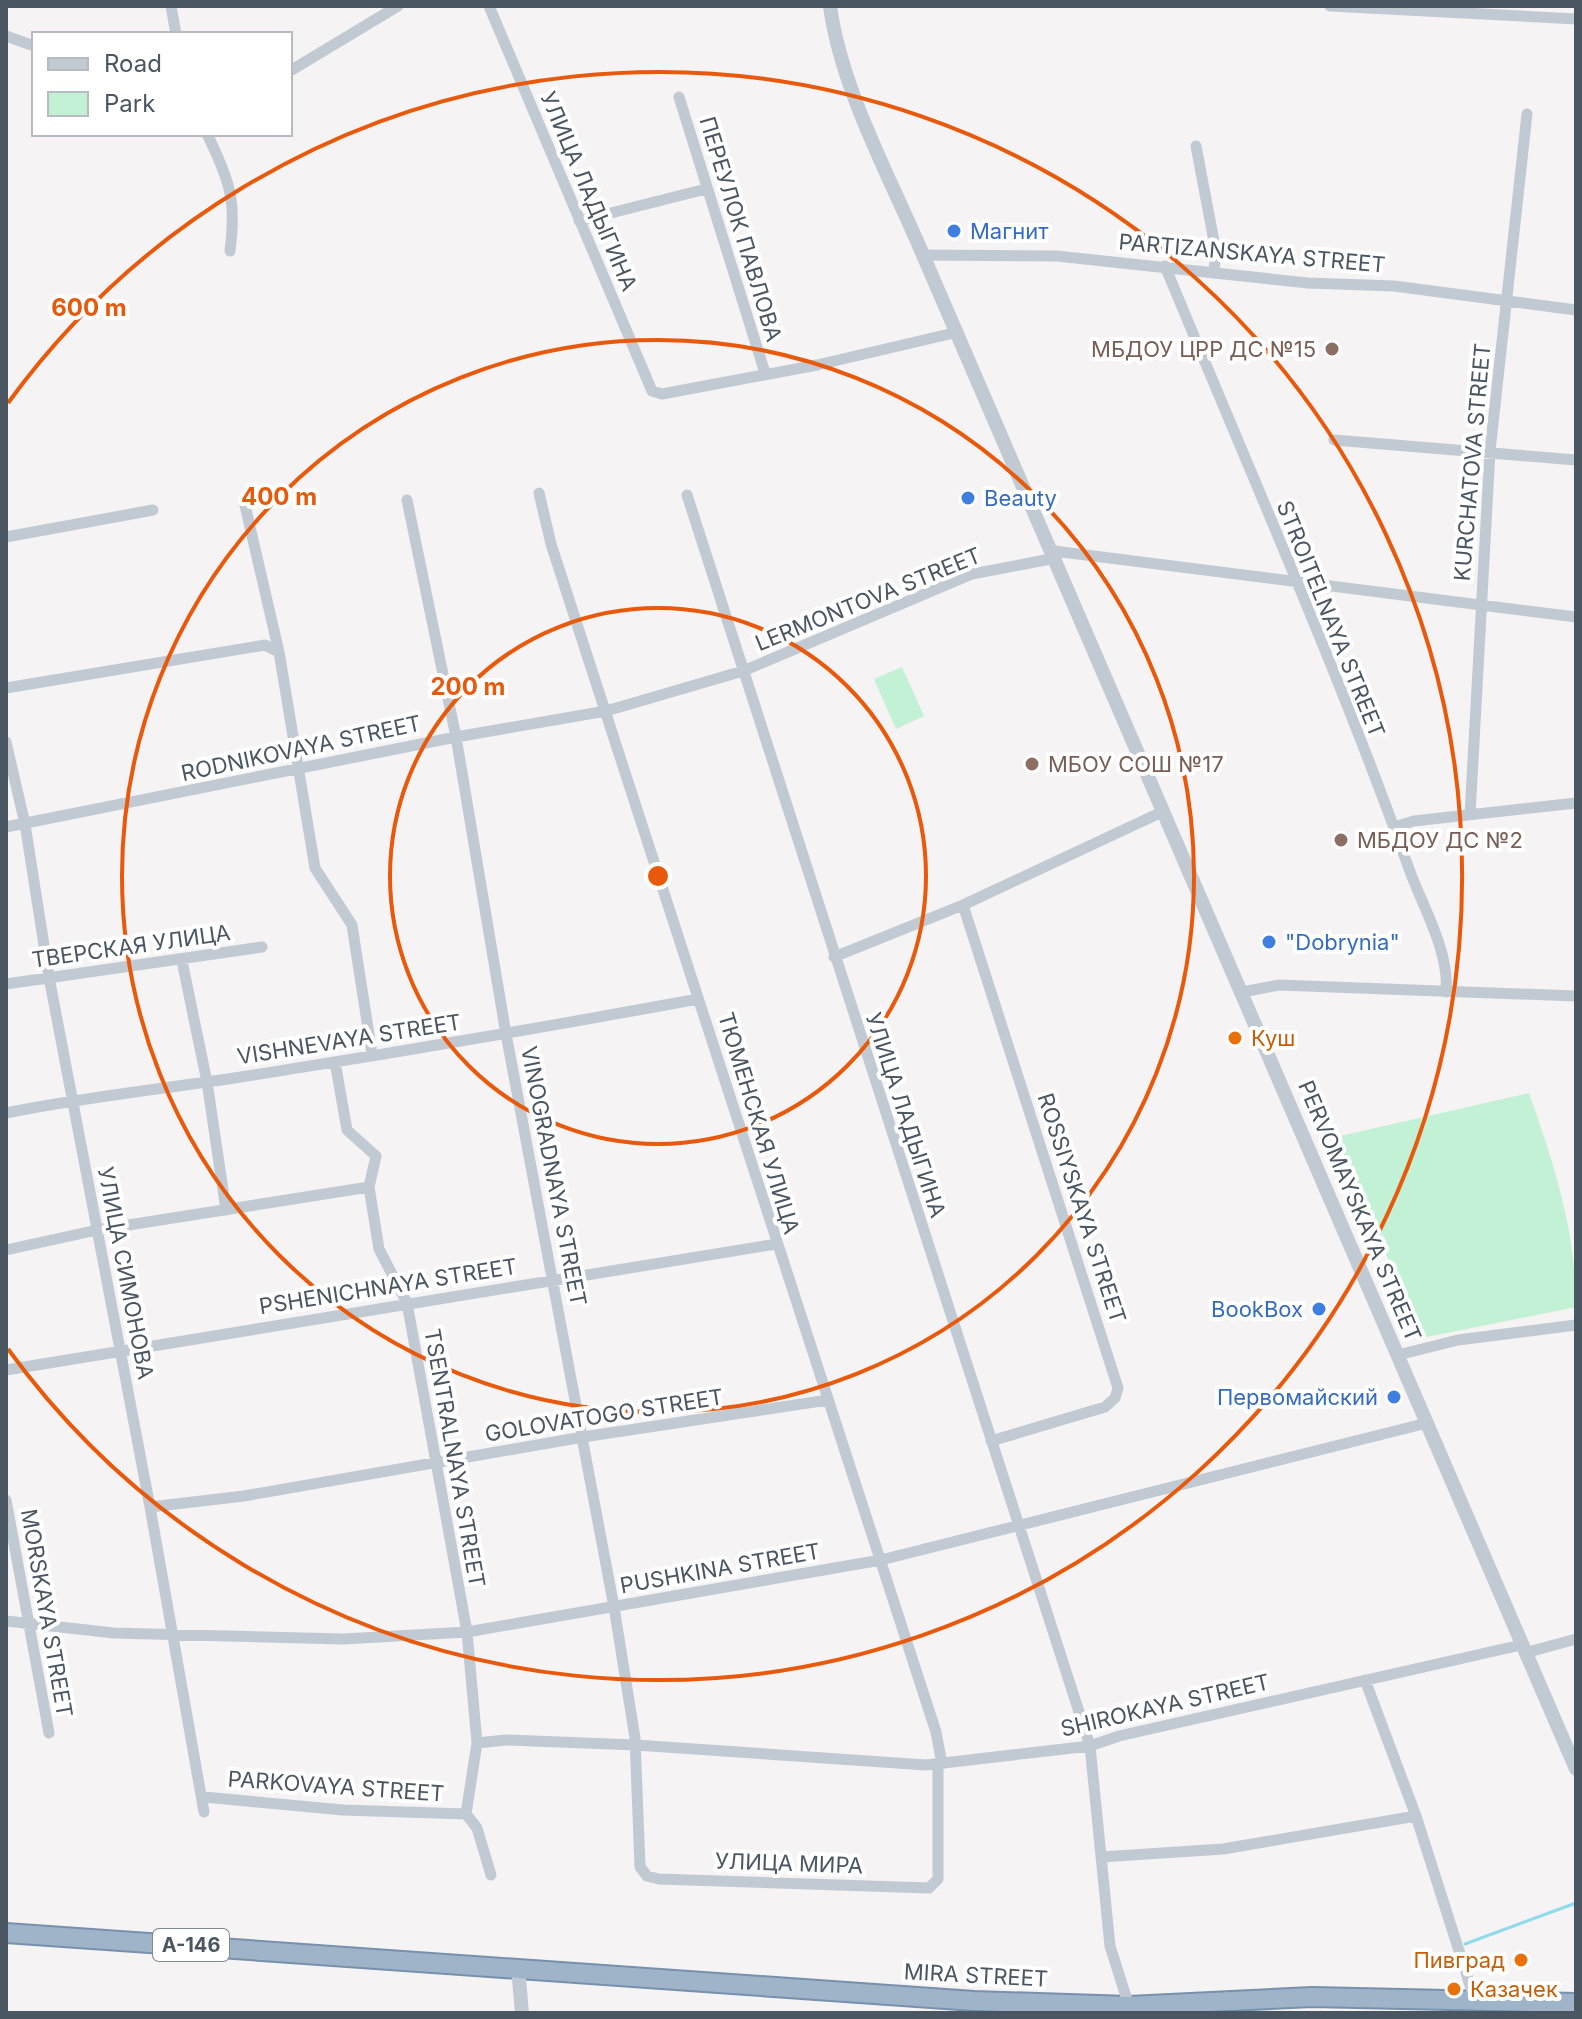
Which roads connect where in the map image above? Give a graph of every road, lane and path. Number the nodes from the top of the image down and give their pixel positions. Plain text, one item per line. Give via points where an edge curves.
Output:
1 (171, 6) edge
2 (398, 6) edge
3 (489, 6) edge
4 (830, 6) edge
5 (1330, 6) edge
6 (1576, 19) edge
7 (176, 32) edge
8 (6, 36) edge
9 (32, 45) edge
10 (292, 70) edge
11 (679, 97) dead end
12 (1527, 114) dead end
13 (208, 136) edge
14 (1196, 146) dead end
15 (706, 189) junction
16 (579, 221) junction
17 (230, 251) dead end
18 (923, 255) junction
19 (1165, 266) junction
20 (1214, 270) junction
21 (1506, 302) junction
22 (1576, 310) edge
23 (958, 332) junction
24 (765, 373) junction
25 (1334, 440) dead end
26 (1490, 451) junction
27 (1576, 460) edge
28 (539, 493) dead end
29 (687, 495) dead end
30 (407, 500) dead end
31 (244, 501) dead end
32 (153, 510) dead end
33 (6, 537) edge
34 (1055, 554) junction
35 (1294, 580) junction
36 (1481, 604) junction
37 (1576, 617) edge
38 (279, 652) junction
39 (743, 671) junction
40 (6, 688) edge
41 (606, 711) junction
42 (456, 737) junction
43 (6, 742) edge
44 (298, 770) junction
45 (1576, 803) edge
46 (1164, 811) junction
47 (1470, 815) junction
48 (25, 824) junction
49 (6, 827) edge
50 (1394, 827) junction
51 (963, 905) junction
52 (262, 947) dead end
53 (834, 957) junction
54 (182, 961) junction
55 (49, 977) junction
56 (6, 984) edge
57 (1242, 992) junction
58 (1446, 992) junction
59 (1576, 996) edge
60 (698, 999) junction
61 (506, 1034) junction
62 (372, 1054) junction
63 (335, 1062) junction
64 (207, 1082) junction
65 (73, 1099) junction
66 (6, 1113) edge
67 (369, 1187) junction
68 (226, 1210) junction
69 (97, 1230) junction
70 (776, 1244) junction
71 (6, 1250) edge
72 (553, 1280) junction
73 (407, 1303) junction
74 (1576, 1325) edge
75 (121, 1350) junction
76 (1398, 1355) junction
77 (6, 1370) edge
78 (828, 1400) junction
79 (1427, 1423) junction
80 (583, 1437) junction
81 (991, 1441) junction
82 (434, 1464) junction
83 (6, 1500) edge
84 (150, 1507) junction
85 (1020, 1525) junction
86 (881, 1560) junction
87 (614, 1607) junction
88 (6, 1621) edge
89 (29, 1623) junction
90 (173, 1632) junction
91 (467, 1632) junction
92 (1576, 1639) edge
93 (1523, 1649) junction
94 (1365, 1680) junction
95 (49, 1733) dead end
96 (477, 1743) junction
97 (636, 1745) junction
98 (1090, 1746) junction
99 (940, 1764) junction
100 (1576, 1769) edge
101 (204, 1797) junction
102 (204, 1812) dead end
103 (466, 1814) junction
104 (1416, 1816) junction
105 (1101, 1857) junction
106 (639, 1863) joint
107 (491, 1875) dead end
108 (938, 1875) joint
109 (6, 1933) edge
110 (518, 1968) junction
111 (1475, 2001) junction
112 (1576, 2003) edge
113 (1129, 2006) junction
114 (974, 2007) edge
115 (1498, 2007) edge
116 (522, 2013) edge

1 - 7 street
2 - 10 street
3 - 16 street, УЛИЦА ЛАДЫГИНА
4 - 18 street, PERVOMAYSKAYA STREET via 845,70
5 - 6 street
8 - 9 street
11 - 15 street, ПЕРЕУЛОК ПАВЛОВА
12 - 21 street, KURCHATOVA STREET
13 - 17 street via 233,198
14 - 20 street via 1214,238
15 - 16 street
15 - 24 street, ПЕРЕУЛОК ПАВЛОВА
16 - 24 street, УЛИЦА ЛАДЫГИНА via 652,391 662,394
18 - 19 street, PARTIZANSKAYA STREET via 1057,256
18 - 23 street, PERVOMAYSKAYA STREET
19 - 20 street, PARTIZANSKAYA STREET
19 - 35 street, STROITELNAYA STREET
20 - 21 street, PARTIZANSKAYA STREET
21 - 22 street, PARTIZANSKAYA STREET
21 - 26 street, KURCHATOVA STREET
23 - 24 street
23 - 34 street, PERVOMAYSKAYA STREET
25 - 26 street
26 - 27 street
26 - 36 street, KURCHATOVA STREET
28 - 41 street, ТЮМЕНСКАЯ УЛИЦА
29 - 39 street, УЛИЦА ЛАДЫГИНА
30 - 42 street, VINOGRADNAYA STREET
31 - 38 street
32 - 33 street
34 - 35 street, LERMONTOVA STREET
34 - 39 street, LERMONTOVA STREET via 972,574
34 - 46 street, PERVOMAYSKAYA STREET
35 - 36 street, LERMONTOVA STREET
35 - 50 street, STROITELNAYA STREET
36 - 37 street, LERMONTOVA STREET
36 - 47 street, KURCHATOVA STREET
38 - 40 street via 265,645
38 - 44 street
39 - 41 street, RODNIKOVAYA STREET
39 - 53 street, УЛИЦА ЛАДЫГИНА
41 - 42 street, RODNIKOVAYA STREET
41 - 60 street, ТЮМЕНСКАЯ УЛИЦА
42 - 44 street, RODNIKOVAYA STREET
42 - 61 street, VINOGRADNAYA STREET
43 - 48 street, УЛИЦА СИМОНОВА
44 - 48 street, RODNIKOVAYA STREET
44 - 62 street via 315,868 352,925
45 - 47 street
46 - 51 street
46 - 57 street, PERVOMAYSKAYA STREET
47 - 50 street
48 - 49 street, RODNIKOVAYA STREET
48 - 55 street, УЛИЦА СИМОНОВА
50 - 58 street, STROITELNAYA STREET via 1441,952
51 - 53 street
51 - 81 street, ROSSIYSKAYA STREET via 1118,1388 1105,1407
52 - 54 street, ТВЕРСКАЯ УЛИЦА
53 - 81 street, УЛИЦА ЛАДЫГИНА
54 - 55 street, ТВЕРСКАЯ УЛИЦА
54 - 64 street
55 - 56 street, ТВЕРСКАЯ УЛИЦА
55 - 65 street, УЛИЦА СИМОНОВА
57 - 58 street via 1279,985
57 - 76 street, PERVOMAYSKAYA STREET
58 - 59 street
60 - 61 street, VISHNEVAYA STREET
60 - 70 street, ТЮМЕНСКАЯ УЛИЦА
61 - 62 street, VISHNEVAYA STREET
61 - 72 street, VINOGRADNAYA STREET
62 - 63 street, VISHNEVAYA STREET
63 - 64 street, VISHNEVAYA STREET
63 - 67 street, TSENTRALNAYA STREET via 347,1130 376,1156
64 - 65 street, VISHNEVAYA STREET
64 - 68 street
65 - 66 street, VISHNEVAYA STREET
65 - 69 street, УЛИЦА СИМОНОВА
67 - 68 street
67 - 73 street, TSENTRALNAYA STREET via 379,1249
68 - 69 street
69 - 71 street
69 - 75 street, УЛИЦА СИМОНОВА
70 - 72 street, PSHENICHNAYA STREET
70 - 78 street, ТЮМЕНСКАЯ УЛИЦА
72 - 73 street, PSHENICHNAYA STREET
72 - 80 street, VINOGRADNAYA STREET
73 - 75 street, PSHENICHNAYA STREET
73 - 82 street, TSENTRALNAYA STREET
74 - 76 street via 1458,1340
75 - 77 street, PSHENICHNAYA STREET
75 - 84 street, УЛИЦА СИМОНОВА
76 - 79 street, PERVOMAYSKAYA STREET
78 - 80 street, GOLOVATOGO STREET
78 - 86 street, ТЮМЕНСКАЯ УЛИЦА
79 - 85 street, PUSHKINA STREET
79 - 93 street, PERVOMAYSKAYA STREET
80 - 82 street, GOLOVATOGO STREET
80 - 87 street, VINOGRADNAYA STREET
81 - 85 street, УЛИЦА ЛАДЫГИНА
82 - 84 street, GOLOVATOGO STREET
82 - 91 street, TSENTRALNAYA STREET
83 - 89 street, MORSKAYA STREET
84 - 90 street, УЛИЦА СИМОНОВА
85 - 86 street, PUSHKINA STREET
85 - 98 street, УЛИЦА ЛАДЫГИНА
86 - 87 street, PUSHKINA STREET
86 - 99 street, ТЮМЕНСКАЯ УЛИЦА via 936,1732
87 - 91 street, PUSHKINA STREET
87 - 97 street, VINOGRADNAYA STREET
88 - 89 street, PUSHKINA STREET
89 - 90 street, PUSHKINA STREET via 114,1633
89 - 95 street, MORSKAYA STREET
90 - 91 street, PUSHKINA STREET via 343,1639
90 - 101 street, УЛИЦА СИМОНОВА
91 - 96 street, TSENTRALNAYA STREET
92 - 93 street, SHIROKAYA STREET
93 - 94 street, SHIROKAYA STREET
93 - 100 street, PERVOMAYSKAYA STREET
94 - 98 street, SHIROKAYA STREET
94 - 104 street
96 - 97 street, SHIROKAYA STREET
96 - 103 street, TSENTRALNAYA STREET
97 - 99 street, SHIROKAYA STREET
97 - 106 street, VINOGRADNAYA STREET
98 - 99 street, SHIROKAYA STREET
98 - 105 street, УЛИЦА ЛАДЫГИНА
99 - 108 street, ТЮМЕНСКАЯ УЛИЦА
101 - 102 street, УЛИЦА СИМОНОВА
101 - 103 street, PARKOVAYA STREET
103 - 107 street via 477,1828
104 - 105 street via 1223,1849
104 - 111 street
105 - 113 street, УЛИЦА ЛАДЫГИНА via 1110,1946
106 - 108 street, УЛИЦА МИРА via 647,1876 659,1879 925,1888 935,1885
109 - 110 highway, MIRA STREET / А-146
110 - 114 highway, MIRA STREET / А-146
110 - 116 street
111 - 113 highway, MIRA STREET / А-146 via 1312,1997
111 - 115 highway, MIRA STREET / А-146
112 - 115 highway, MIRA STREET / А-146
113 - 114 highway, MIRA STREET / А-146

